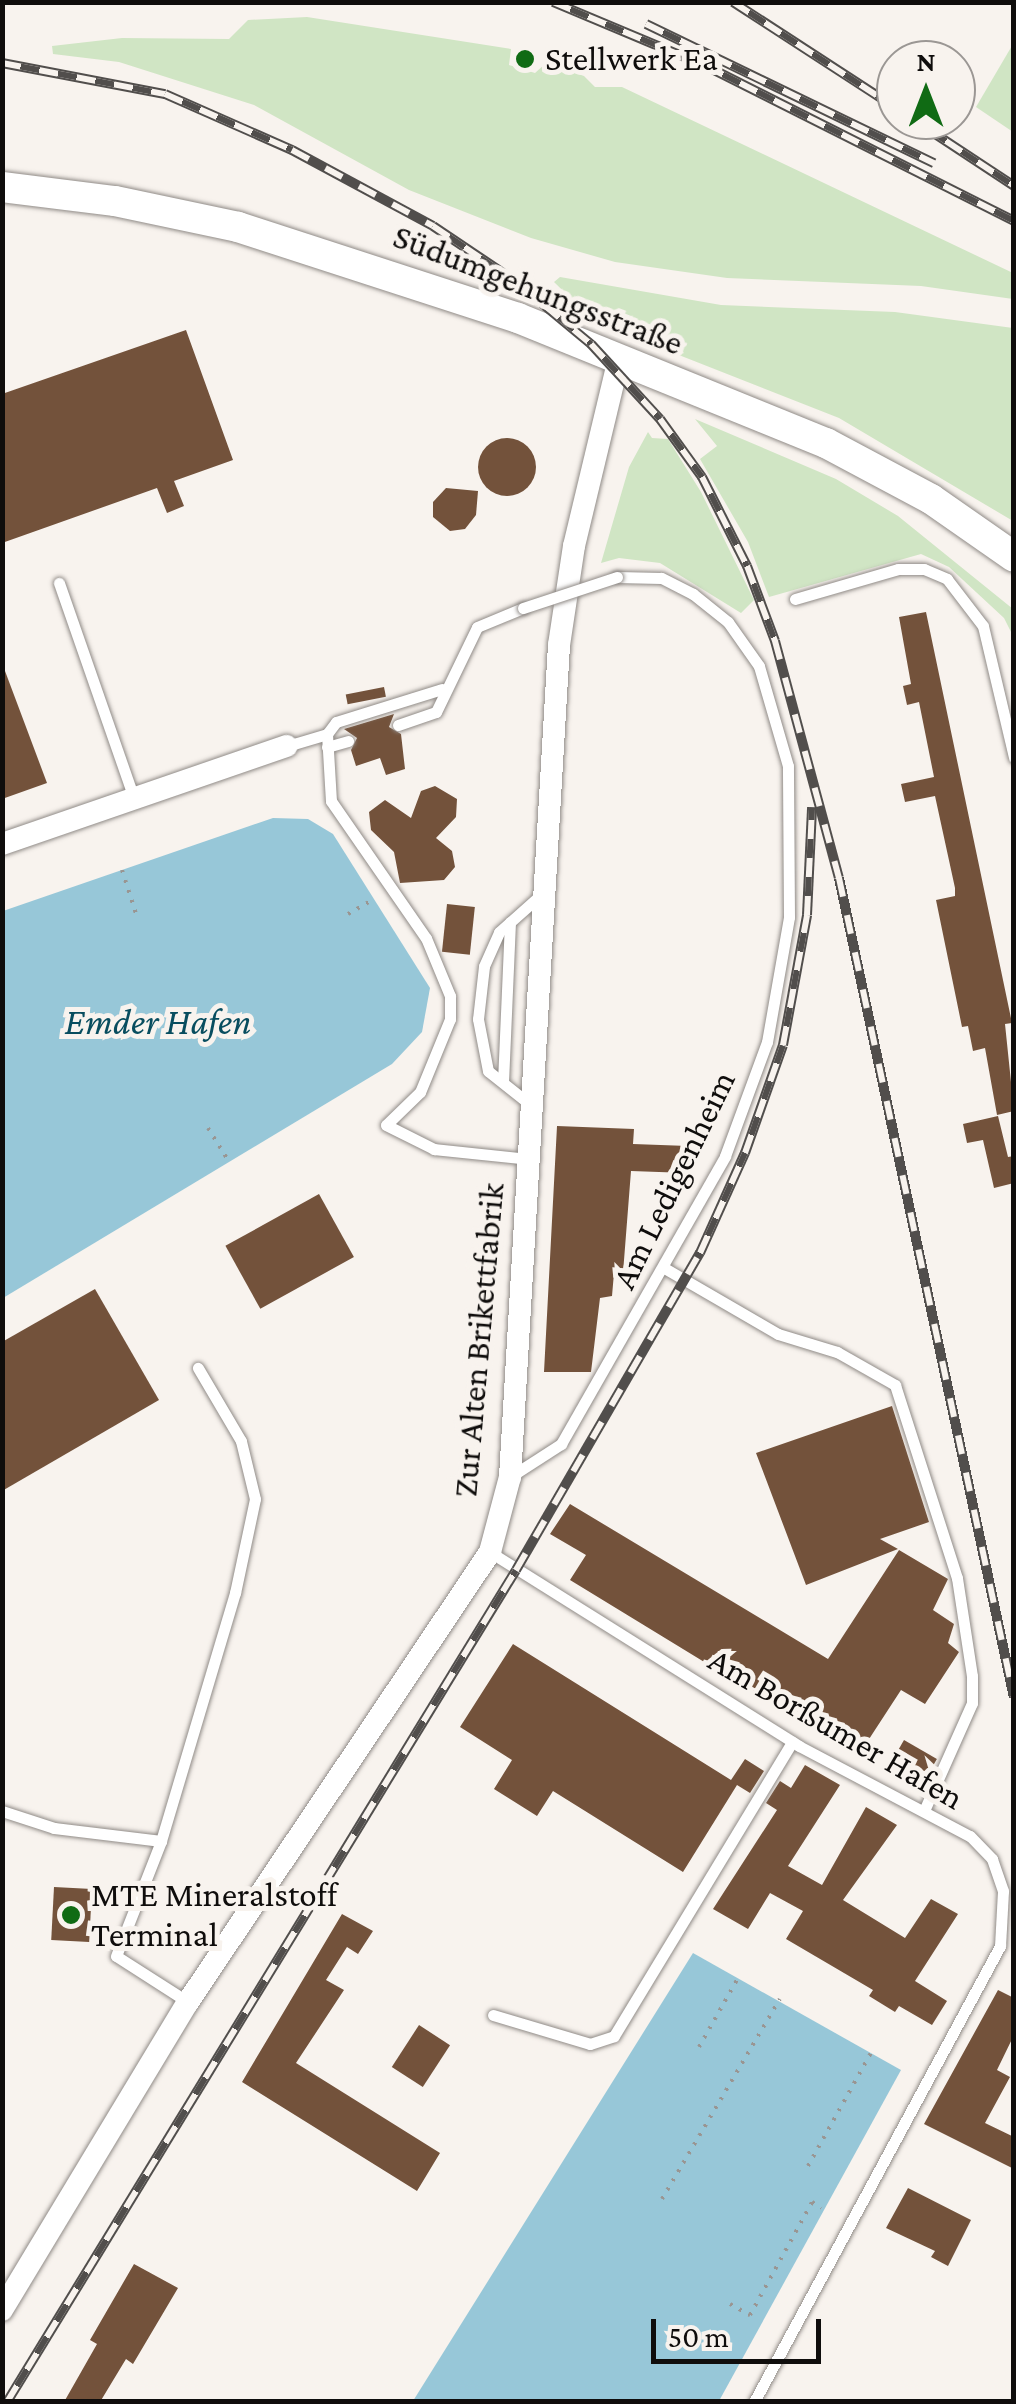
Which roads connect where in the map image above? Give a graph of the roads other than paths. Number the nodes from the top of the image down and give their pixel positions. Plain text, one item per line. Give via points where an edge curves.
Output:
1 (2, 187) edge
2 (619, 359) junction
3 (1014, 557) edge
4 (59, 582) dead end
5 (794, 599) dead end
6 (442, 689) junction
7 (398, 725) dead end
8 (327, 741) junction
9 (348, 742) dead end
10 (288, 746) joint
11 (1014, 757) edge
12 (134, 798) junction
13 (2, 844) edge
14 (546, 890) junction
15 (510, 922) junction
16 (503, 1082) junction
17 (532, 1106) junction
18 (529, 1159) junction
19 (666, 1269) junction
20 (198, 1368) dead end
21 (510, 1477) junction
22 (490, 1552) junction
23 (792, 1742) junction
24 (2, 1811) edge
25 (924, 1811) junction
26 (162, 1840) junction
27 (188, 2002) junction
28 (493, 2014) dead end
29 (2, 2310) edge
30 (754, 2402) edge

1 - 2 main road, Südumgehungsstraße via 115,201 284,239
2 - 3 main road, Südumgehungsstraße via 882,471
2 - 14 street, Zur Alten Brikettfabrik via 562,611
4 - 12 lane
5 - 11 lane via 898,568 924,568 947,579 990,645
6 - 7 lane, Am Ledigenheim via 436,712
6 - 8 lane via 336,722
6 - 19 lane, Am Ledigenheim, bridge via 476,627 617,577 646,575 676,583 740,637 764,677 791,794 789,917 767,1042 725,1156
8 - 9 lane
8 - 10 lane
8 - 18 lane via 331,801 426,938 450,996 450,1019 420,1092 386,1125 434,1150
10 - 12 street
12 - 13 street
14 - 15 lane
14 - 17 street, Zur Alten Brikettfabrik
15 - 16 lane
15 - 16 lane via 484,966 478,1019 488,1071
16 - 17 lane
17 - 18 street, Zur Alten Brikettfabrik
18 - 21 street, Zur Alten Brikettfabrik
19 - 21 lane, Am Ledigenheim via 561,1444
19 - 25 lane via 778,1334 837,1352 895,1384 958,1578 972,1676 972,1703
20 - 26 lane via 242,1441 256,1499
21 - 22 street, Zur Alten Brikettfabrik
22 - 23 lane, Am Borßumer Hafen
22 - 27 street, Zur Alten Brikettfabrik
23 - 25 lane, Am Borßumer Hafen
23 - 28 lane via 614,2036 590,2044
24 - 26 lane via 54,1828
25 - 30 lane, Am Borßumer Hafen via 970,1836 992,1860 1006,1908 1000,1946
26 - 27 lane via 116,1956
27 - 29 street, Zur Alten Brikettfabrik

